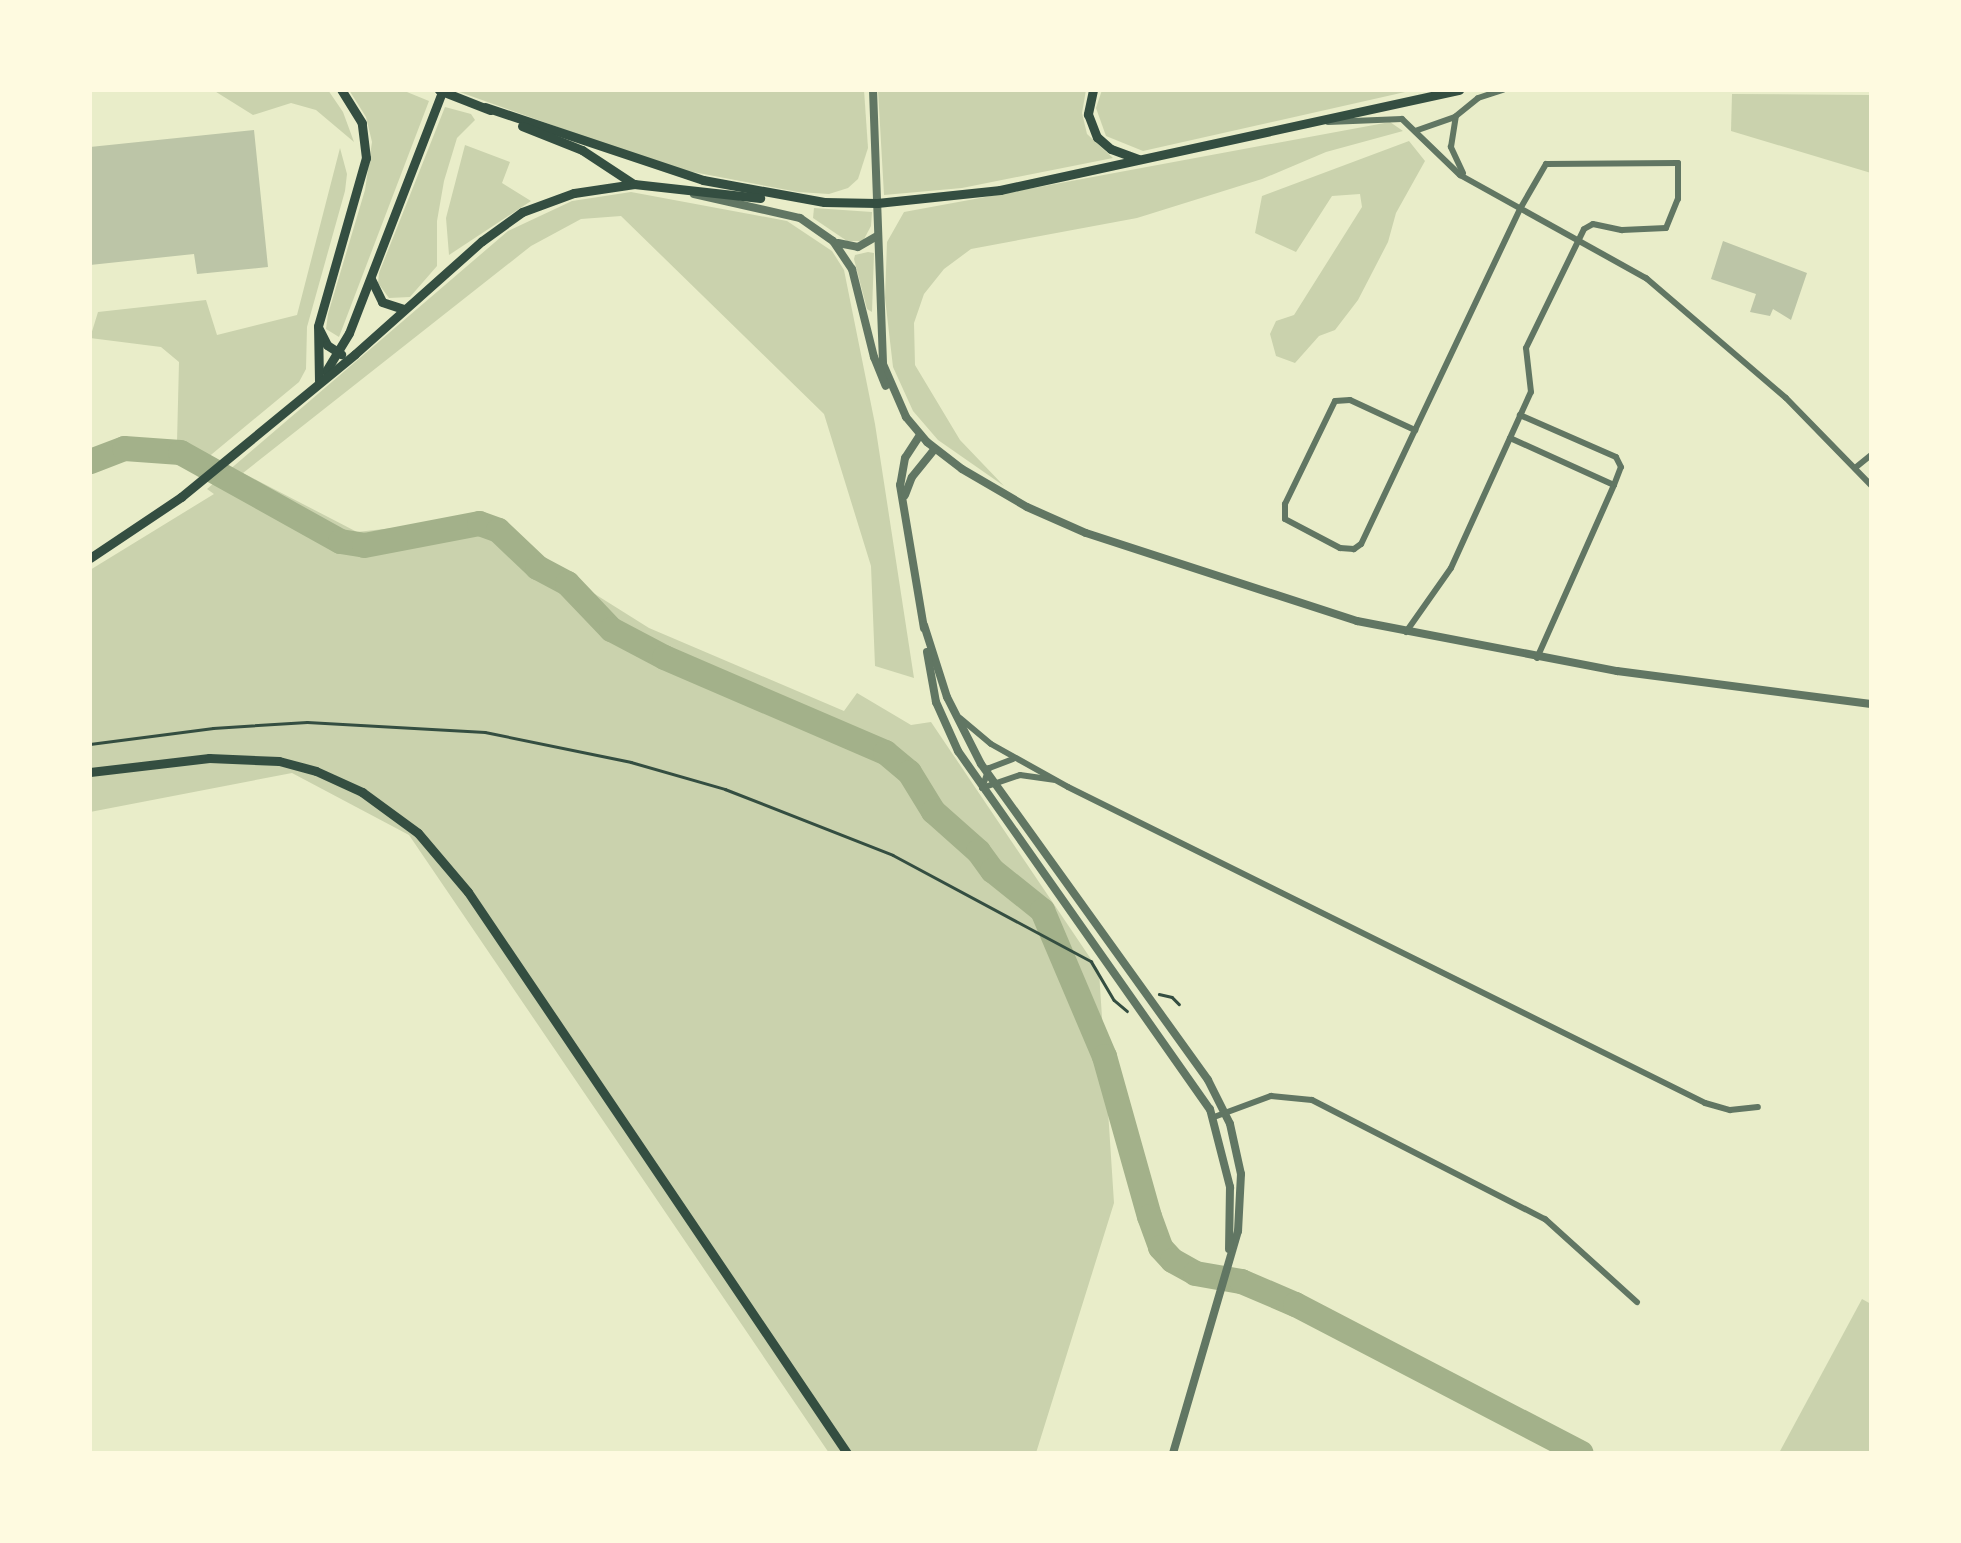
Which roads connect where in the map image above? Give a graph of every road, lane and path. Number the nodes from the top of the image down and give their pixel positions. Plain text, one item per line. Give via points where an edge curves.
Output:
1 (341, 90) edge
2 (440, 90) edge
3 (873, 90) edge
4 (1093, 90) edge
5 (1459, 90) edge
6 (1503, 90) edge
7 (485, 107) junction
8 (1456, 116) junction
9 (1312, 122) junction
10 (1414, 131) junction
11 (1146, 160) junction
12 (1471, 181) junction
13 (634, 184) junction
14 (654, 185) junction
15 (824, 202) junction
16 (877, 203) junction
17 (1520, 209) junction
18 (878, 236) junction
19 (1579, 240) junction
20 (834, 241) junction
21 (370, 277) junction
22 (406, 309) junction
23 (318, 326) junction
24 (339, 354) junction
25 (355, 354) junction
26 (319, 381) junction
27 (896, 403) junction
28 (1520, 415) junction
29 (1415, 430) junction
30 (920, 435) junction
31 (1510, 438) junction
32 (935, 449) junction
33 (1871, 455) edge
34 (1855, 468) junction
35 (1614, 485) junction
36 (1871, 485) edge
37 (905, 506) junction
38 (90, 558) edge
39 (924, 625) junction
40 (1405, 633) junction
41 (1538, 658) junction
42 (1871, 704) edge
43 (952, 707) junction
44 (90, 744) edge
45 (1020, 760) junction
46 (90, 772) edge
47 (985, 772) junction
48 (994, 784) junction
49 (1068, 787) junction
50 (982, 788) junction
51 (1150, 998) junction
52 (1179, 1004) dead end
53 (1139, 1006) junction
54 (1758, 1107) dead end
55 (1226, 1112) junction
56 (1214, 1117) junction
57 (1227, 1264) junction
58 (1638, 1302) dead end
59 (847, 1453) edge
60 (1172, 1453) edge

1 - 23 main road via 362,123 366,158
2 - 7 main road
2 - 21 main road
3 - 16 street
4 - 11 main road via 1088,114 1098,138
5 - 9 main road
6 - 8 street via 1478,98
7 - 13 main road via 582,150
7 - 15 main road via 676,172
8 - 10 street
8 - 12 street via 1451,147
9 - 10 street via 1390,116
9 - 11 main road
10 - 12 street
11 - 16 main road via 989,192
12 - 17 street
13 - 14 main road
13 - 22 main road via 574,192 522,212
14 - 15 main road
14 - 20 street via 800,218
15 - 16 main road
16 - 18 street
17 - 19 street
17 - 19 street via 1549,162 1678,163 1678,199 1666,228 1591,224
17 - 29 street
18 - 20 street via 858,246
18 - 27 street via 882,355
19 - 28 street via 1526,348 1533,385
19 - 34 street via 1668,294
20 - 27 street via 852,269 878,370
21 - 22 main road via 382,302
21 - 24 main road
22 - 25 main road
23 - 24 main road
23 - 26 main road
24 - 25 main road
24 - 26 main road
25 - 26 main road
26 - 38 main road via 181,497
27 - 30 street
28 - 31 street
28 - 35 street via 1616,457 1621,467
29 - 29 street via 1350,400 1335,401 1285,504 1285,519 1354,549
30 - 32 street
30 - 37 street via 902,469
31 - 35 street
31 - 40 street via 1451,568
32 - 37 street via 910,481
32 - 40 street via 1013,499 1086,533 1318,611
33 - 34 street
34 - 36 street
35 - 41 street
37 - 39 street
39 - 43 street
39 - 50 street via 936,702
40 - 41 street
41 - 42 street
43 - 45 street via 984,739
43 - 47 street
44 - 53 path via 308,722 485,732 551,743 725,789 893,855 1091,961 1122,1009
45 - 47 street
45 - 49 street
46 - 59 main road via 209,758 279,761 362,792 418,833 468,892
47 - 48 street
47 - 50 street
48 - 49 street via 1025,775
48 - 50 street
48 - 51 street
49 - 54 street via 1705,1102 1730,1110
50 - 53 street
51 - 52 path via 1162,994
51 - 55 street
53 - 56 street
55 - 56 street
55 - 57 street via 1242,1192
55 - 58 street via 1282,1095 1322,1105 1545,1219
56 - 57 street via 1231,1196
57 - 60 street

